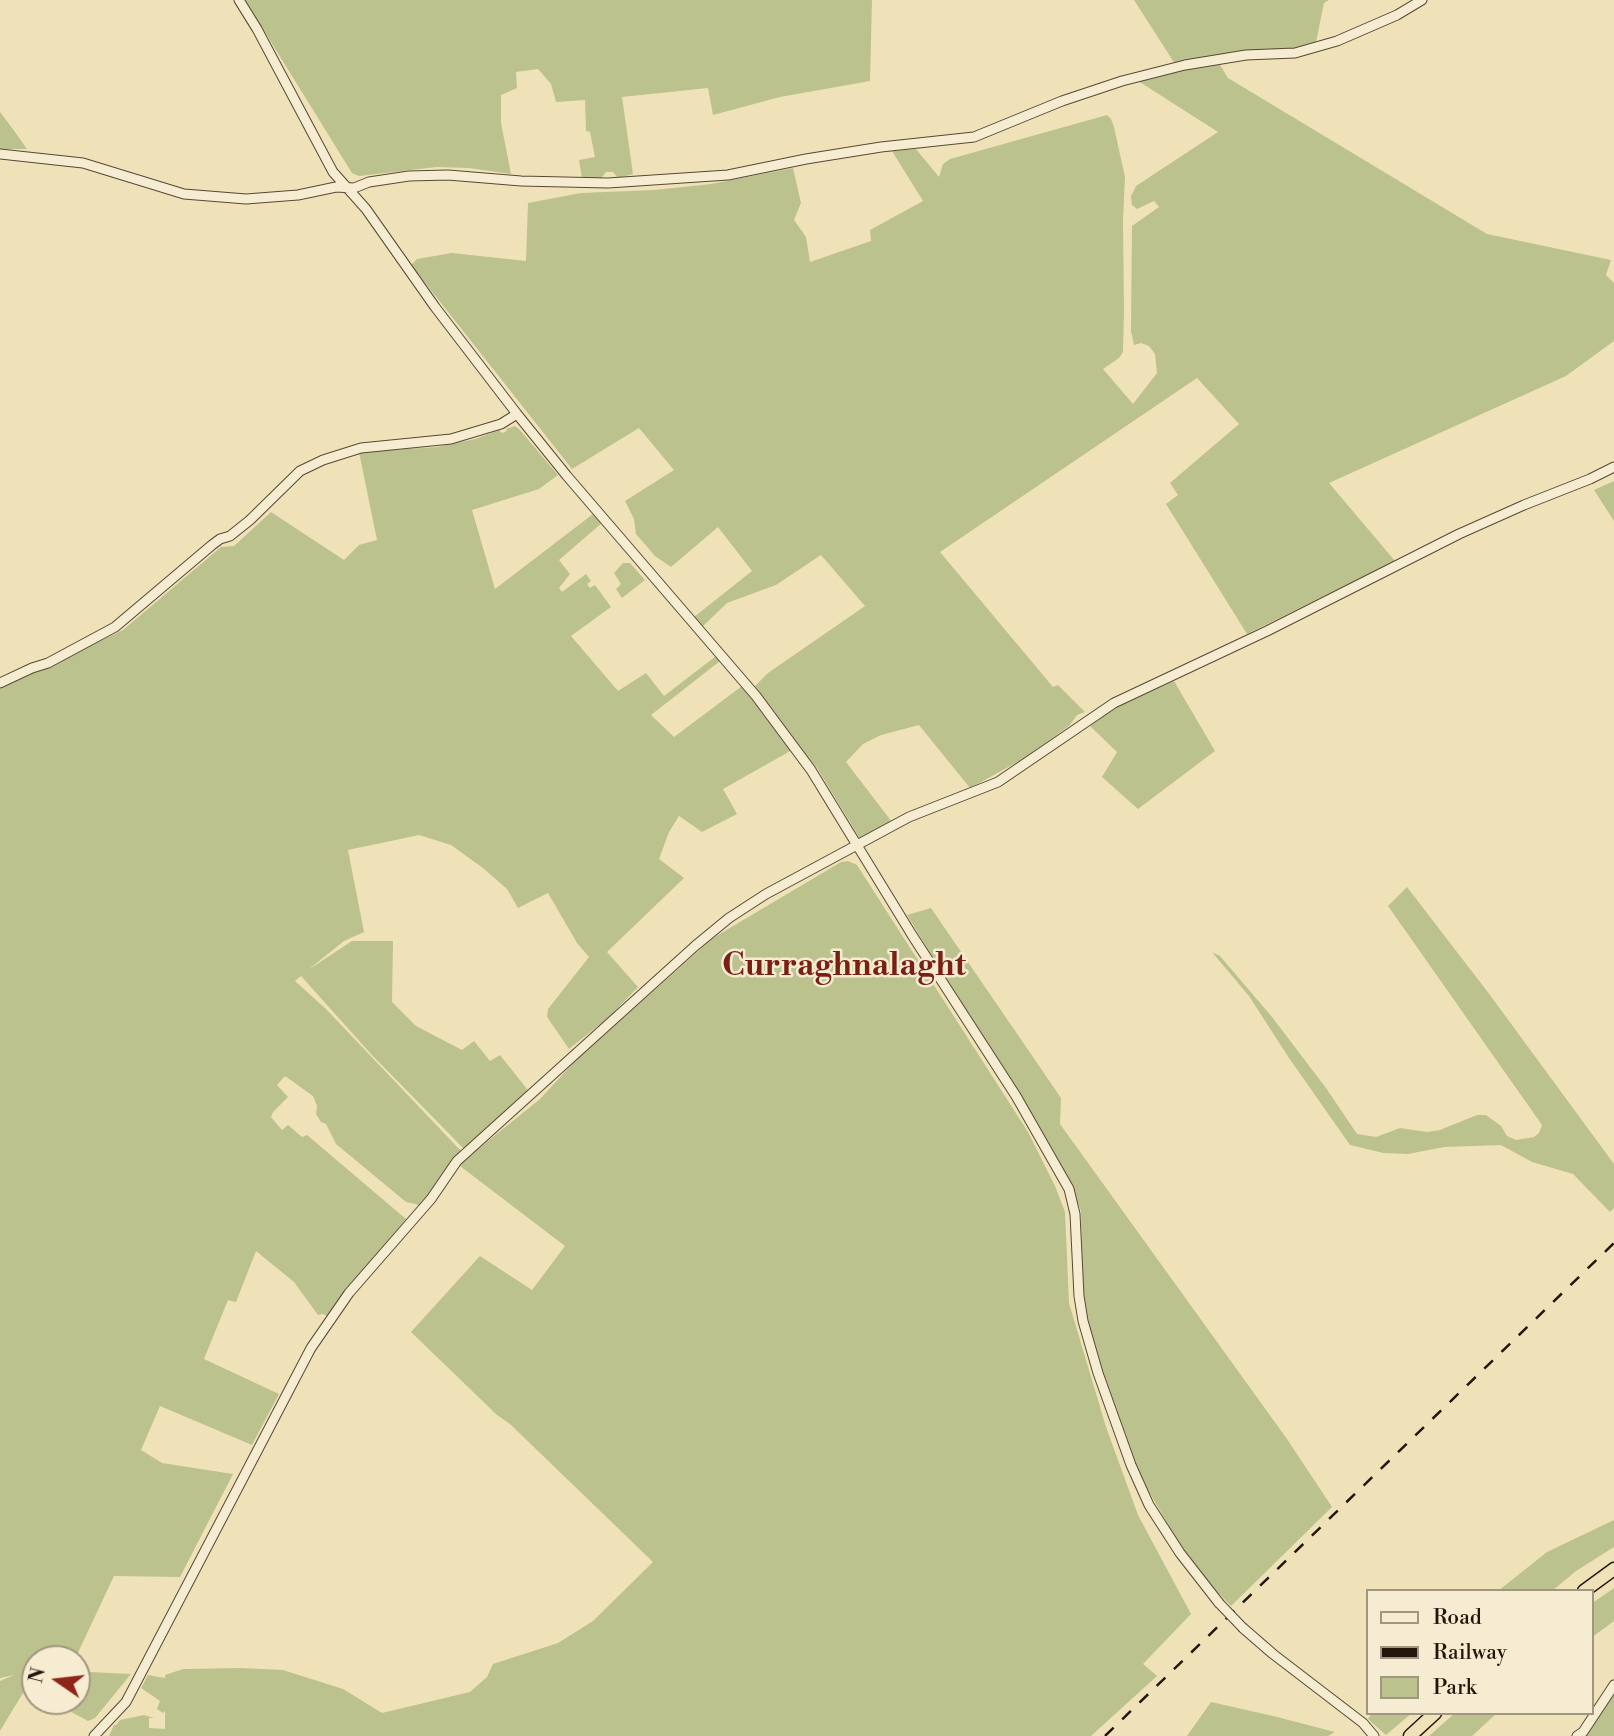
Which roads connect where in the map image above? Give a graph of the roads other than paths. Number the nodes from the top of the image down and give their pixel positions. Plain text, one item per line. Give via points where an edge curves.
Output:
1 (239, 0) edge
2 (1422, 0) edge
3 (0, 154) edge
4 (346, 188) junction
5 (517, 414) junction
6 (1614, 467) edge
7 (0, 683) edge
8 (858, 845) junction
9 (1614, 1569) edge
10 (1587, 1589) edge
11 (1614, 1685) edge
12 (1433, 1715) edge
13 (94, 1736) edge
14 (1374, 1736) edge
15 (1410, 1736) edge
16 (1577, 1736) edge

1 - 4 street via 332,172
2 - 4 street via 1337,41 1295,53 1185,65 1122,81 974,138 815,157 729,175 608,183 446,175
3 - 4 street via 83,163 158,187 212,198 246,199
4 - 5 street
5 - 7 street via 451,439 361,448 300,471 230,537 212,545 115,627
5 - 8 street via 756,696 811,770
6 - 8 street via 1463,532 1124,698 998,782 909,817
8 - 13 street via 729,918 457,1161 316,1340 126,1702
8 - 14 street, bridge via 1069,1189 1083,1321 1149,1505 1180,1553 1243,1628
9 - 10 highway
11 - 16 street
12 - 15 highway

